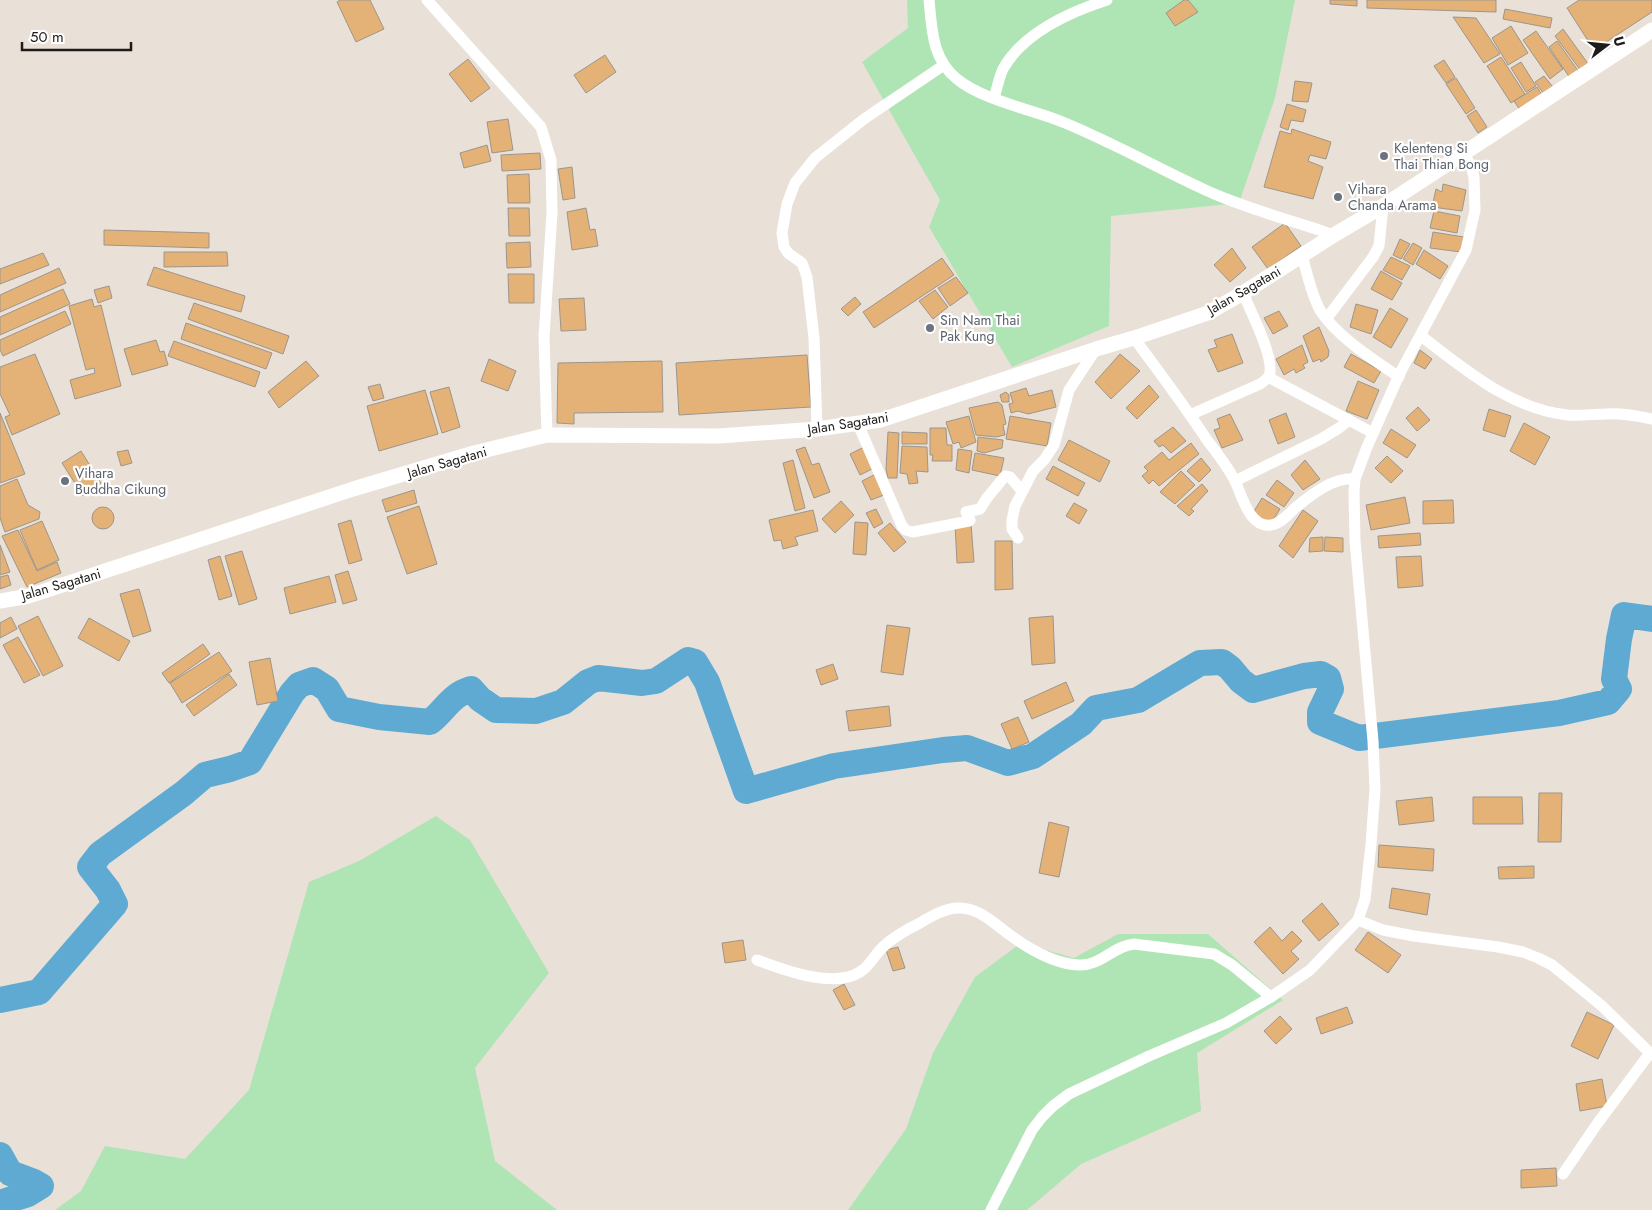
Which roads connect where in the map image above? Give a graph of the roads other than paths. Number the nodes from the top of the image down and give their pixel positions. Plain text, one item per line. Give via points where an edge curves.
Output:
1 (427, 0) edge
2 (929, 0) edge
3 (1107, 0) edge
4 (1652, 30) edge
5 (944, 65) junction
6 (994, 98) junction
7 (1464, 153) junction
8 (1383, 206) junction
9 (1334, 235) junction
10 (1302, 255) junction
11 (1243, 293) junction
12 (1326, 318) junction
13 (1420, 336) junction
14 (1134, 338) junction
15 (1096, 349) junction
16 (1268, 377) junction
17 (1399, 377) junction
18 (1190, 415) junction
19 (1652, 419) edge
20 (1349, 420) junction
21 (858, 424) junction
22 (817, 429) junction
23 (1373, 433) junction
24 (547, 435) junction
25 (1355, 479) junction
26 (1235, 481) junction
27 (1022, 490) junction
28 (1018, 538) dead end
29 (0, 601) edge
30 (1358, 920) junction
31 (757, 960) dead end
32 (1271, 997) junction
33 (1651, 1054) edge
34 (1563, 1174) dead end
35 (991, 1210) edge

1 - 24 street via 541,126 547,142 551,160 552,213 544,337
2 - 5 street via 932,39
3 - 6 street via 1051,23 1021,47 1002,70
4 - 7 street, Jalan Sagatani
5 - 6 street via 958,80
5 - 22 street via 864,119 815,158 795,183 787,204 782,233 784,248 802,263 808,277
6 - 9 street via 1065,123 1213,194
7 - 8 street, Jalan Sagatani
7 - 13 street via 1473,172 1475,210 1466,250
8 - 9 street, Jalan Sagatani
8 - 12 street via 1379,246 1374,257
9 - 10 street, Jalan Sagatani
10 - 11 street, Jalan Sagatani
10 - 12 street via 1316,302
11 - 14 street, Jalan Sagatani via 1208,313
11 - 16 street via 1265,345 1270,369
12 - 17 street via 1361,350
13 - 17 street
13 - 19 street via 1496,391 1519,402 1568,415 1616,414
14 - 15 street, Jalan Sagatani
14 - 18 street
15 - 21 street, Jalan Sagatani via 881,420
15 - 27 street via 1069,390 1054,445
16 - 18 street via 1255,387
16 - 20 street
17 - 23 street
18 - 26 street
20 - 23 street
20 - 26 street via 1321,439
21 - 22 street, Jalan Sagatani
21 - 27 street via 906,530 913,532 969,521 966,512 980,509 1005,476
22 - 24 street, Jalan Sagatani via 720,436
23 - 25 street
24 - 29 street, Jalan Sagatani via 353,489 28,596
25 - 26 street via 1347,478 1323,488 1271,526 1253,517
25 - 30 street via 1355,541 1375,790 1365,899
27 - 28 street via 1012,520 1012,529
30 - 32 street via 1310,970
30 - 33 street via 1383,930 1498,947 1538,958 1552,965 1602,1006
31 - 32 street via 809,977 854,975 864,970 884,946 901,933 940,912 963,908 991,920 1043,956 1067,964 1093,964 1123,946 1134,944 1214,954
32 - 35 street via 1226,1023 1069,1094 1053,1106 1032,1130
33 - 34 street

